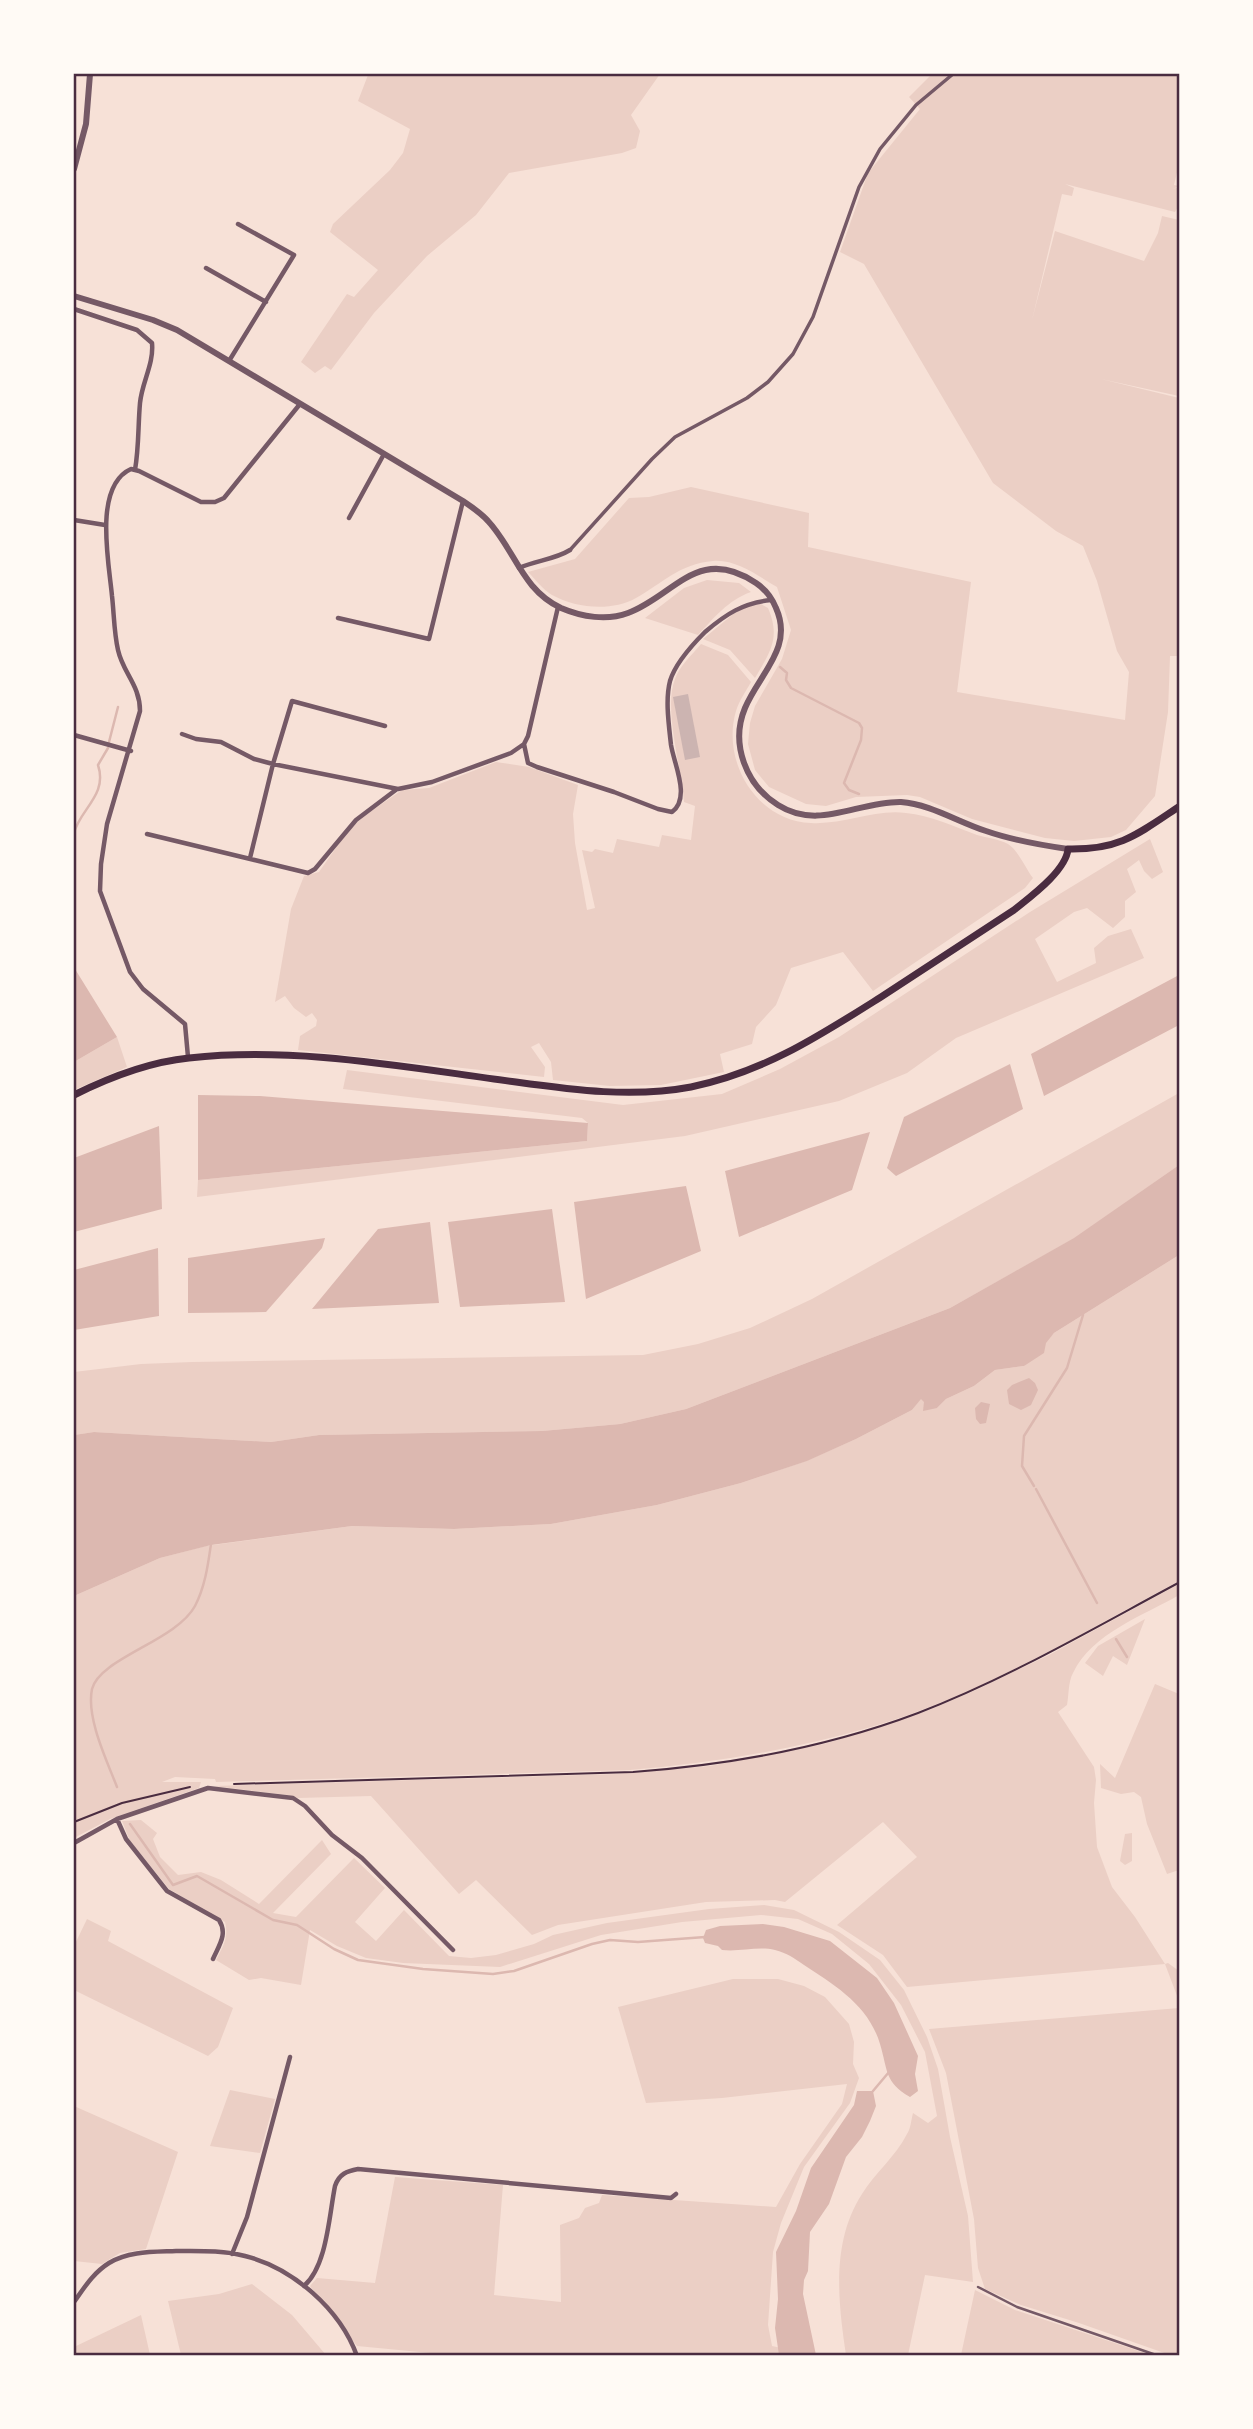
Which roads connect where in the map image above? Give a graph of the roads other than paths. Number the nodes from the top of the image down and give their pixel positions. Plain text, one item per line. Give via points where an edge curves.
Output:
1 (90, 74) edge
2 (953, 74) edge
3 (74, 169) edge
4 (238, 224) dead end
5 (206, 268) dead end
6 (74, 296) edge
7 (266, 302) junction
8 (74, 309) edge
9 (229, 360) junction
10 (301, 404) junction
11 (385, 453) junction
12 (135, 470) junction
13 (463, 501) junction
14 (349, 518) dead end
15 (74, 520) edge
16 (105, 525) junction
17 (570, 550) joint
18 (519, 568) junction
19 (772, 600) junction
20 (558, 607) junction
21 (338, 618) dead end
22 (384, 726) dead end
23 (182, 734) dead end
24 (74, 735) edge
25 (524, 744) junction
26 (131, 751) junction
27 (273, 764) junction
28 (398, 789) junction
29 (1180, 806) edge
30 (147, 834) dead end
31 (1068, 849) junction
32 (250, 858) junction
33 (188, 1058) junction
34 (74, 1095) edge
35 (117, 1819) junction
36 (74, 1843) edge
37 (453, 1950) dead end
38 (213, 1959) dead end
39 (290, 2057) dead end
40 (676, 2194) dead end
41 (232, 2254) junction
42 (304, 2287) junction
43 (978, 2287) dead end
44 (74, 2302) edge
45 (357, 2356) edge
46 (1159, 2356) edge

1 - 3 street via 86,124
2 - 17 street via 916,105 880,149 859,187 813,317 793,354 755,392 676,438 652,459
4 - 7 street via 294,255
5 - 7 street
6 - 9 street via 177,330
7 - 9 street
8 - 12 street via 137,330 152,343 140,402
9 - 10 street
10 - 11 street
10 - 12 street via 224,498 215,502 201,502
11 - 13 street
11 - 14 street
12 - 16 street via 116,480
13 - 18 street via 489,521
13 - 21 street via 429,639
15 - 16 street
16 - 26 street via 118,651 140,696
17 - 18 street
18 - 20 street via 541,596
19 - 20 street via 757,583 722,570 684,578 619,616 597,618
19 - 25 street via 749,603 723,616 674,672 668,693 669,721 681,795 672,812 537,767 528,762
19 - 31 street via 779,615 779,649 741,717 746,769 762,792 779,806 812,816 905,802 986,831
20 - 25 street
22 - 27 street via 292,701
23 - 27 street via 221,742
24 - 26 street
25 - 28 street via 445,778
26 - 33 street via 107,824 100,891 130,972 149,995 185,1024
27 - 28 street
27 - 32 street
28 - 32 street via 351,825 315,870 308,873
29 - 31 main road via 1113,846
30 - 32 street
31 - 33 main road via 1061,866 1014,910 840,1024 762,1066 692,1087 604,1092 285,1055
33 - 34 main road via 115,1076
35 - 36 street
35 - 37 street via 208,1788 293,1798 362,1858
35 - 38 street via 167,1891 222,1924 224,1933
39 - 41 street via 247,2217
40 - 42 street via 670,2198 358,2169 346,2172 335,2186 320,2263
41 - 42 street via 271,2265
41 - 44 street via 134,2253 96,2272
42 - 45 street via 325,2303
43 - 46 lane via 1017,2307

